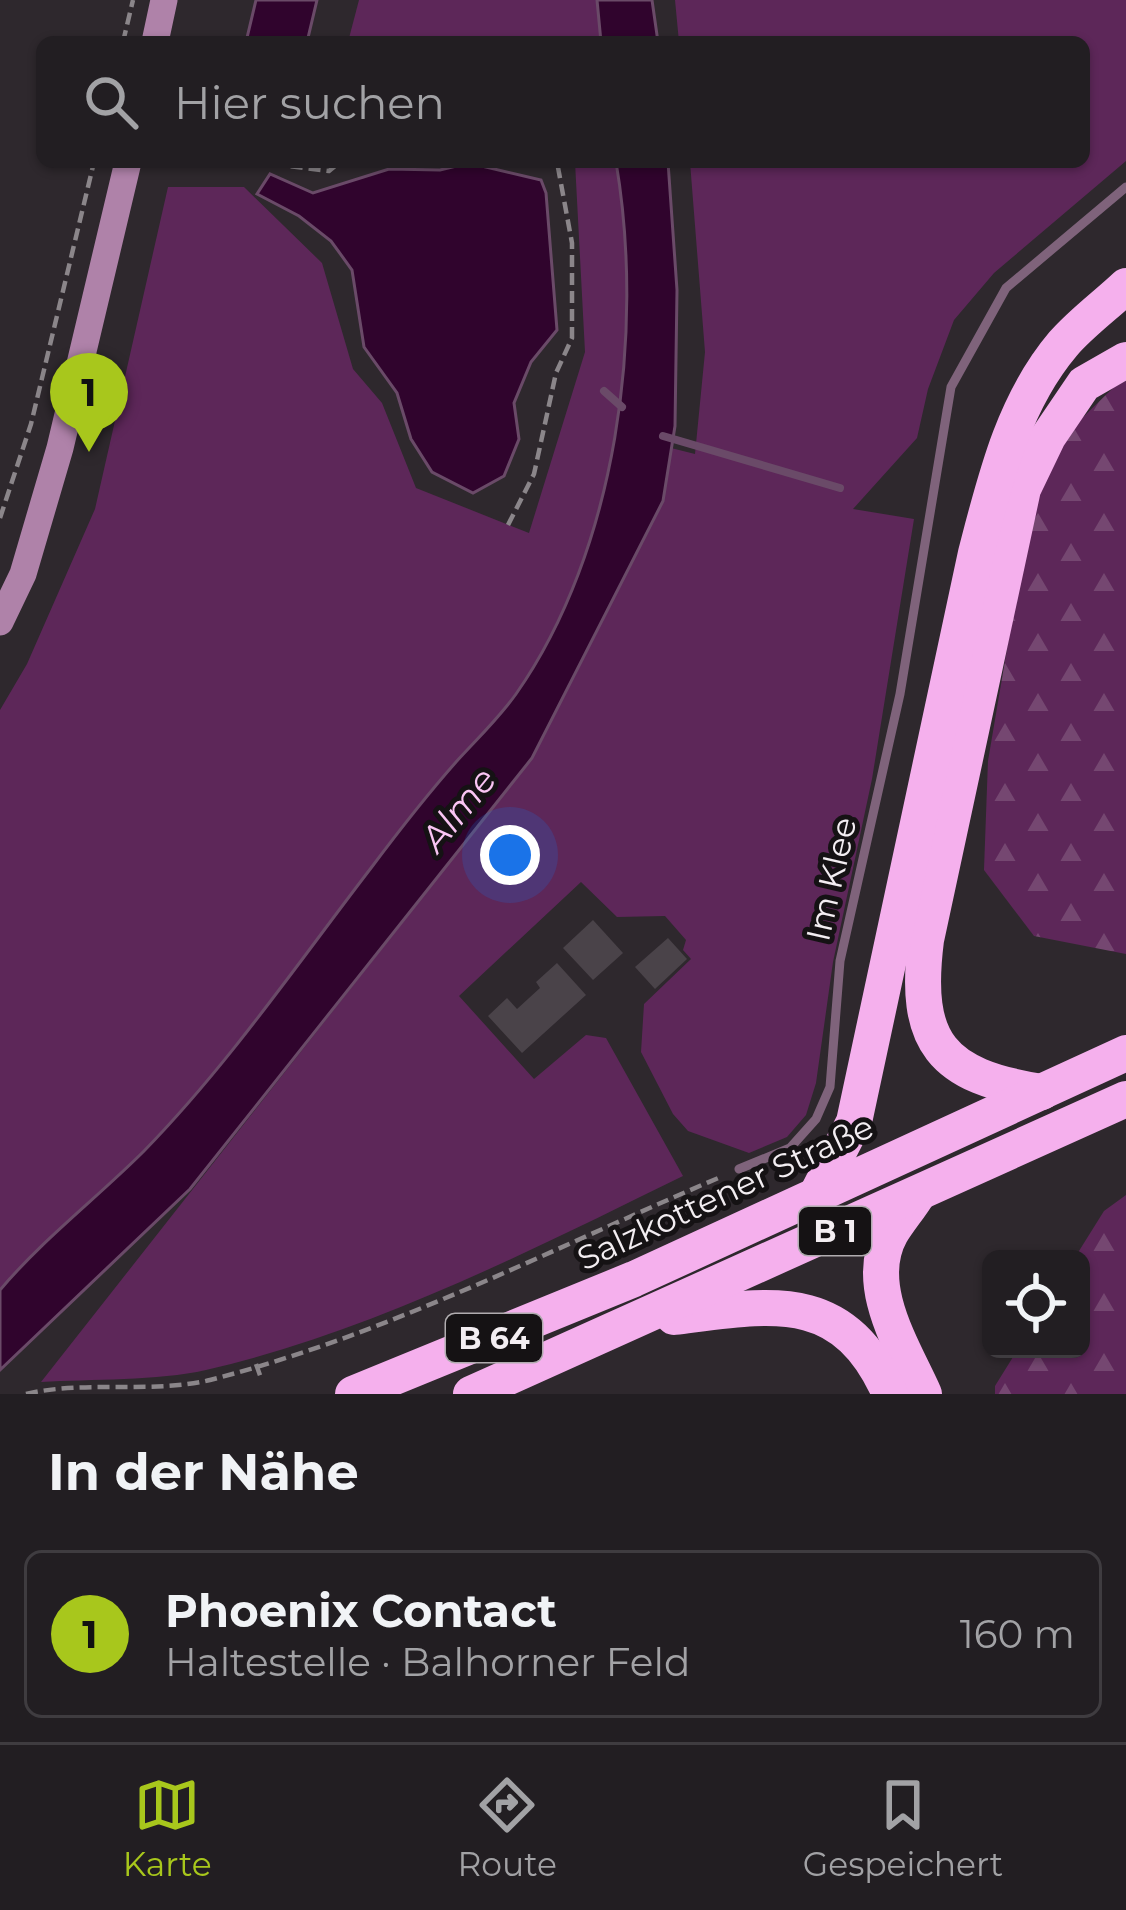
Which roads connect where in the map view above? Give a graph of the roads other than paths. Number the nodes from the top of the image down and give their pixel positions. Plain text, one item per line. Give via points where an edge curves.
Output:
1 (164, 0) edge
2 (156, 36) edge
3 (127, 168) edge
4 (1126, 187) edge
5 (1126, 286) edge
6 (1126, 360) edge
7 (3, 611) edge
8 (1126, 1053) edge
9 (1042, 1092) junction
10 (1126, 1099) edge
11 (739, 1169) road end
12 (818, 1192) junction
13 (920, 1192) junction
14 (640, 1321) junction
15 (353, 1394) edge
16 (471, 1394) edge
17 (890, 1394) edge
18 (924, 1394) edge

1 - 2 street
3 - 7 street via 60,448 23,574
4 - 11 lane, Im Klee via 1006,288 951,387 900,694 840,961 830,1087 790,1148
5 - 12 highway via 1063,344 1016,418 997,473 854,1122
6 - 9 highway via 1084,384 1023,489 921,980 924,1012 948,1059 972,1076
8 - 9 highway, Salzkottener Straße
9 - 12 highway, Salzkottener Straße / B 64
10 - 13 highway, B 1
12 - 15 highway, Salzkottener Straße / B 64 via 634,1279
13 - 14 highway, B 1
13 - 18 highway via 890,1234 881,1268 889,1316
14 - 16 highway, B 64
14 - 17 highway via 782,1306 813,1312 862,1345

